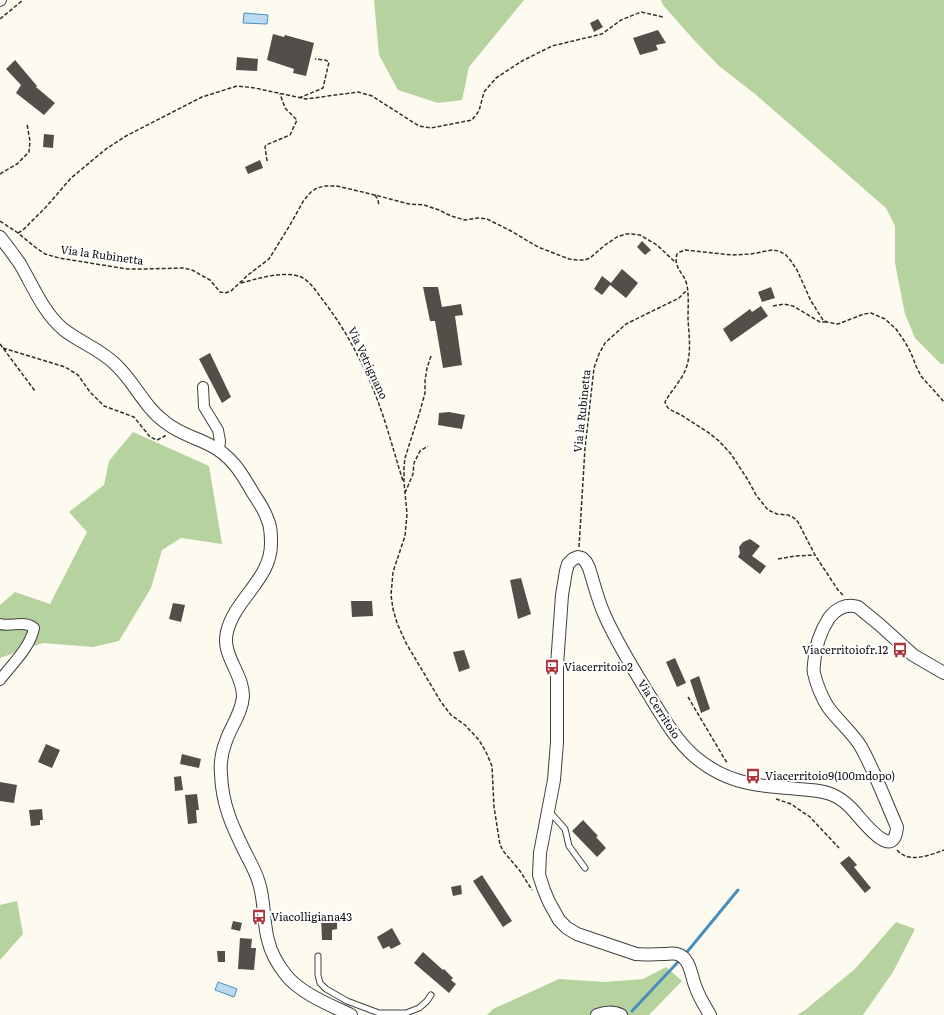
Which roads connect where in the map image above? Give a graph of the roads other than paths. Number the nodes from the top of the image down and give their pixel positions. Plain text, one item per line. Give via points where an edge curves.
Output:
1 (0, 237) edge
2 (204, 387) dead end
3 (219, 450) junction
4 (0, 624) edge
5 (944, 673) edge
6 (0, 680) edge
7 (548, 811) junction
8 (585, 868) dead end
9 (318, 956) dead end
10 (431, 994) dead end
11 (347, 1009) edge
12 (597, 1015) edge
13 (621, 1015) edge
14 (710, 1015) edge

1 - 3 street via 18,261 42,304 63,329 115,364 154,412 168,425
2 - 3 street via 204,407 218,430
3 - 11 street via 235,464 261,506 268,520 272,546 264,571 235,613 226,638 228,652 242,684 243,694 242,706 226,741 222,758 223,794 228,814 258,880 268,941 278,964 287,976 307,993
4 - 6 street via 30,624 34,628 27,646
5 - 7 street, Via Cerritoio via 913,655 853,605 837,610 823,628 818,640 814,672 819,688 828,706 860,744 897,827 896,836 892,840 883,840 844,801 833,795 815,790 755,784 733,779 713,770 695,757 668,725 622,650 605,615 589,568 586,562 578,557 568,564 562,595 557,742
7 - 8 lane via 565,830 569,846
7 - 14 street via 540,853 539,875 559,920 577,934 628,952 681,956 689,966 696,988
9 - 11 lane via 320,983
10 - 11 lane via 419,1008 406,1013
12 - 13 street

